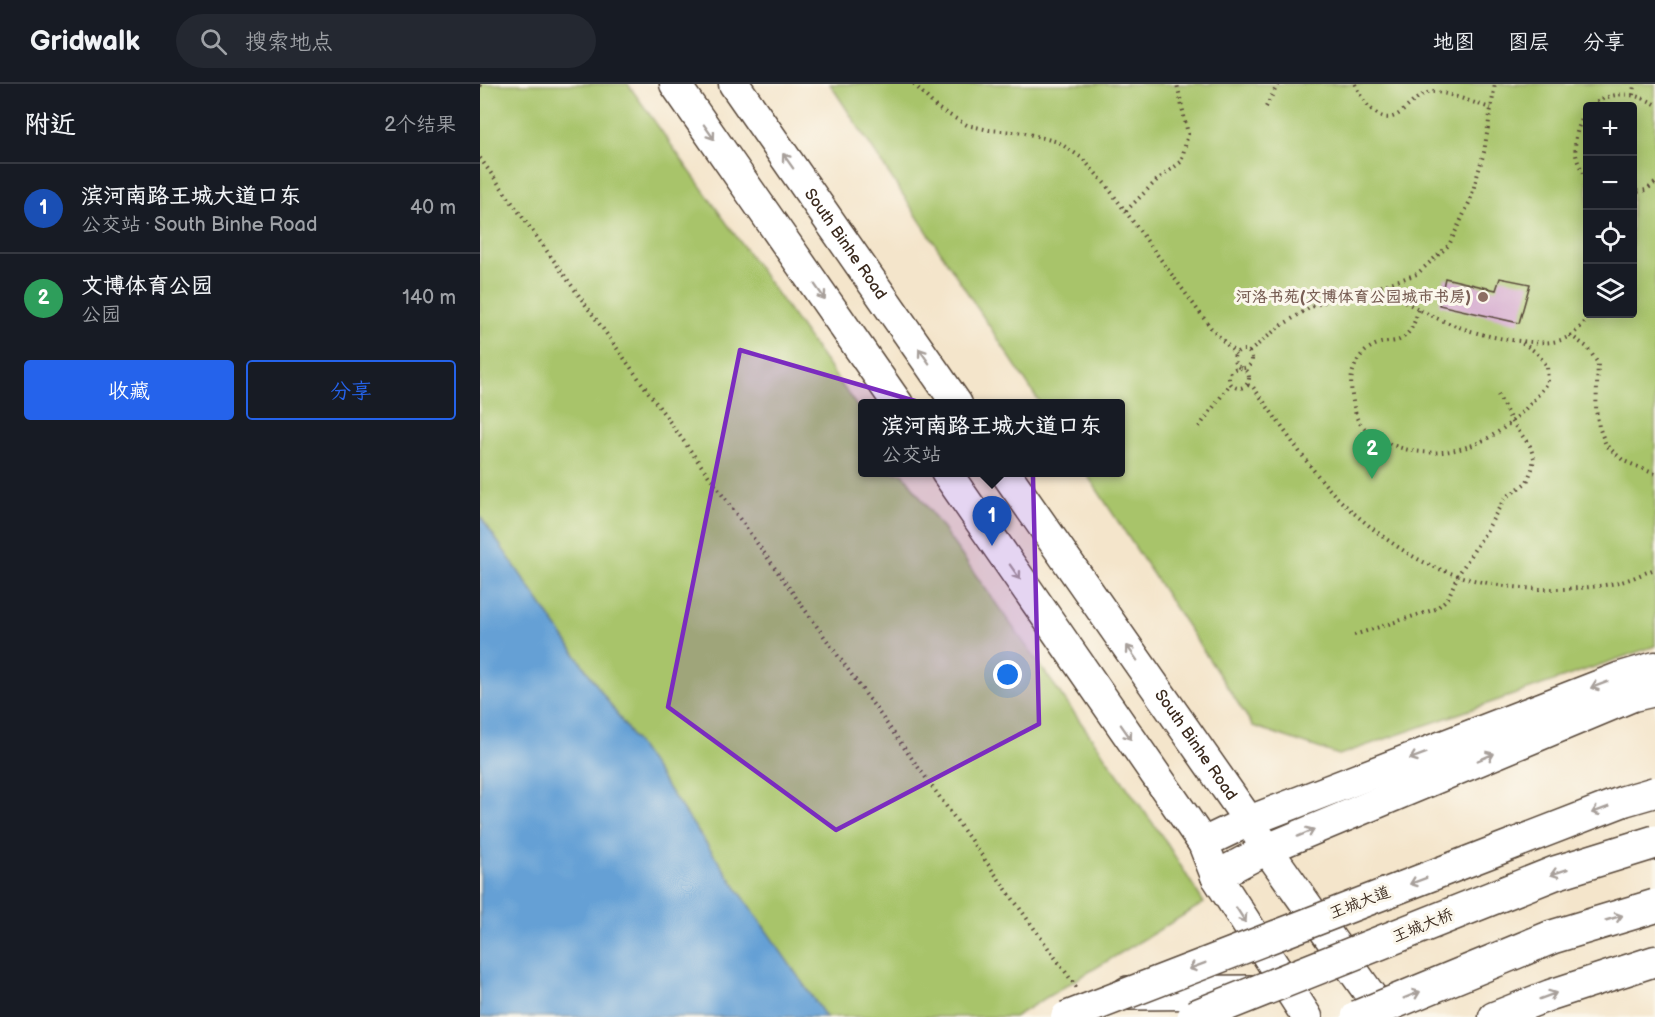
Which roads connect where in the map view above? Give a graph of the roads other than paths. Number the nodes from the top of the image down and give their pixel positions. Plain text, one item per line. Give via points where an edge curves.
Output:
1 (675, 84) edge
2 (734, 84) edge
3 (895, 399) edge
4 (954, 399) edge
5 (949, 477) edge
6 (1008, 477) edge
7 (1655, 667) edge
8 (1655, 691) edge
9 (1655, 792) edge
10 (1249, 821) junction
11 (1655, 842) edge
12 (1203, 843) junction
13 (1267, 849) junction
14 (1216, 876) junction
15 (1655, 906) edge
16 (1655, 961) edge
17 (1256, 992) junction
18 (1128, 993) junction
19 (1066, 1017) edge
20 (1194, 1017) edge
21 (1307, 1017) edge
22 (1358, 1017) edge
23 (1386, 1017) edge
24 (1494, 1017) edge

1 -> 3 main road
4 -> 2 main road, South Binhe Road
5 -> 12 main road
10 -> 6 main road, South Binhe Road
7 -> 10 main road via 1620,677
13 -> 8 main road via 1634,696
9 -> 18 main road, 王城大道, bridge
10 - 12 main road
10 - 13 main road, South Binhe Road
11 -> 17 highway, 王城大桥, bridge via 1555,873
12 - 14 main road
13 - 14 main road
13 - 23 main road, South Binhe Road
14 -> 21 main road
22 -> 15 highway, bridge via 1552,937
24 -> 16 main road
17 - 18 highway, bridge
17 - 20 highway, 王城大桥, bridge
18 - 19 main road, 王城大道, bridge

